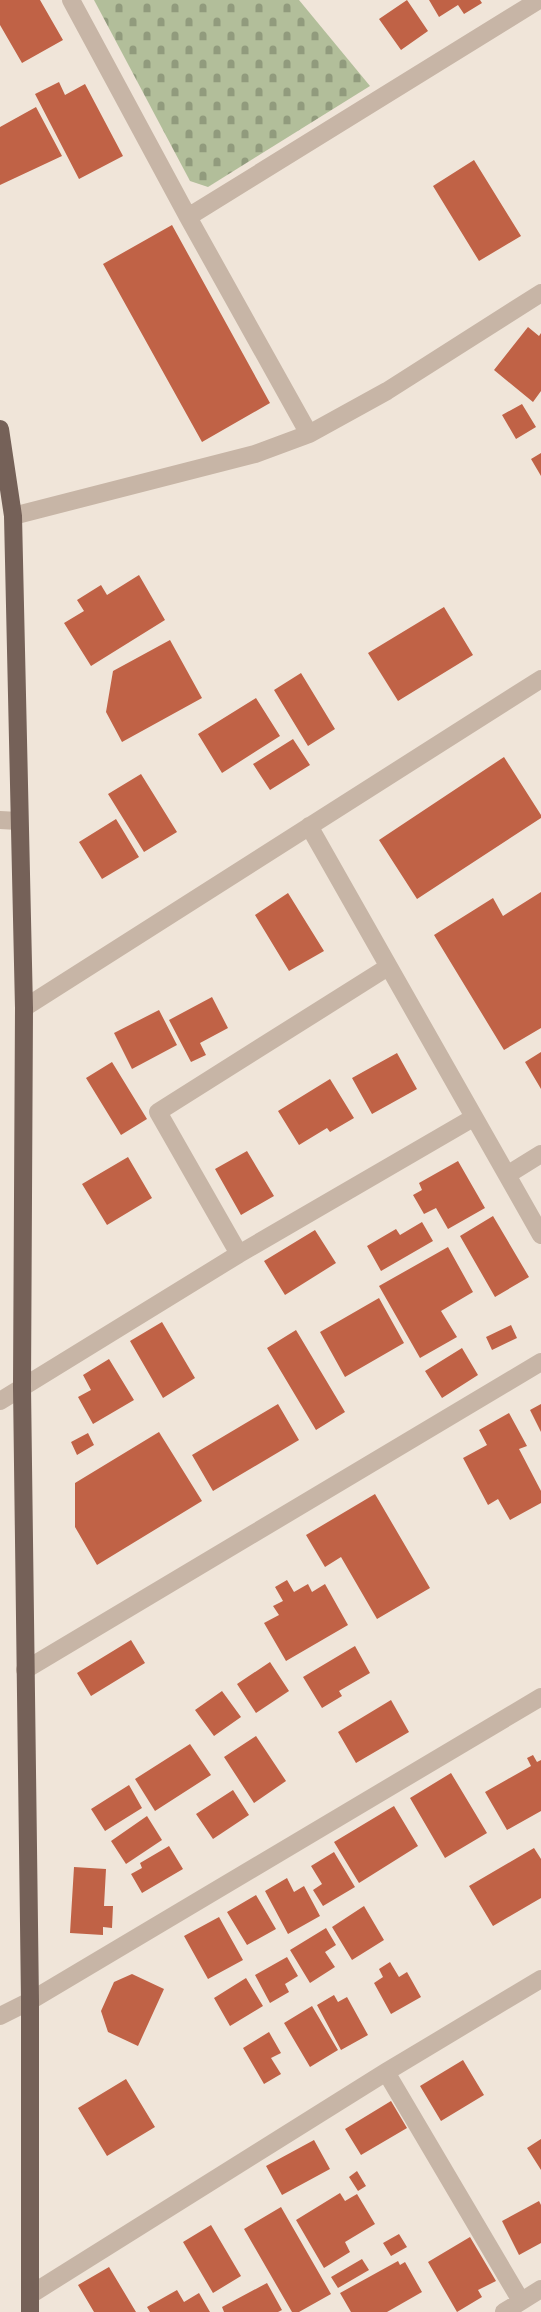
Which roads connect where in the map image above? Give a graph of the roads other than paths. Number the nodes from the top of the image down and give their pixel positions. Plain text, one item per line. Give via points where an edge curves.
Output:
1 (72, 0) edge
2 (540, 0) edge
3 (188, 218) junction
4 (541, 293) edge
5 (0, 429) edge
6 (309, 434) junction
7 (13, 516) junction
8 (541, 679) edge
9 (0, 820) edge
10 (19, 821) junction
11 (309, 826) junction
12 (388, 968) junction
13 (24, 1009) junction
14 (473, 1118) junction
15 (541, 1154) edge
16 (507, 1175) junction
17 (541, 1235) edge
18 (239, 1254) junction
19 (541, 1363) edge
20 (22, 1387) junction
21 (0, 1401) edge
22 (25, 1670) junction
23 (541, 1697) edge
24 (541, 1979) edge
25 (30, 2000) junction
26 (0, 2016) edge
27 (386, 2072) junction
28 (541, 2289) edge
29 (522, 2301) junction
30 (30, 2303) edge
31 (503, 2312) edge

1 - 3 street
2 - 3 street
3 - 6 street
4 - 6 street via 387,391
5 - 7 main road
6 - 7 street via 255,454
7 - 10 main road
8 - 11 street
9 - 10 street
10 - 13 main road
11 - 12 street
11 - 13 street
12 - 14 street
12 - 18 street via 158,1112
13 - 20 main road
14 - 16 street
14 - 18 street
15 - 16 street
16 - 17 street
18 - 20 street
19 - 22 street
20 - 21 street
20 - 22 main road
22 - 25 main road
23 - 25 street
24 - 27 street
25 - 26 street
25 - 30 main road
27 - 29 street
27 - 30 street
28 - 29 street
29 - 31 street

